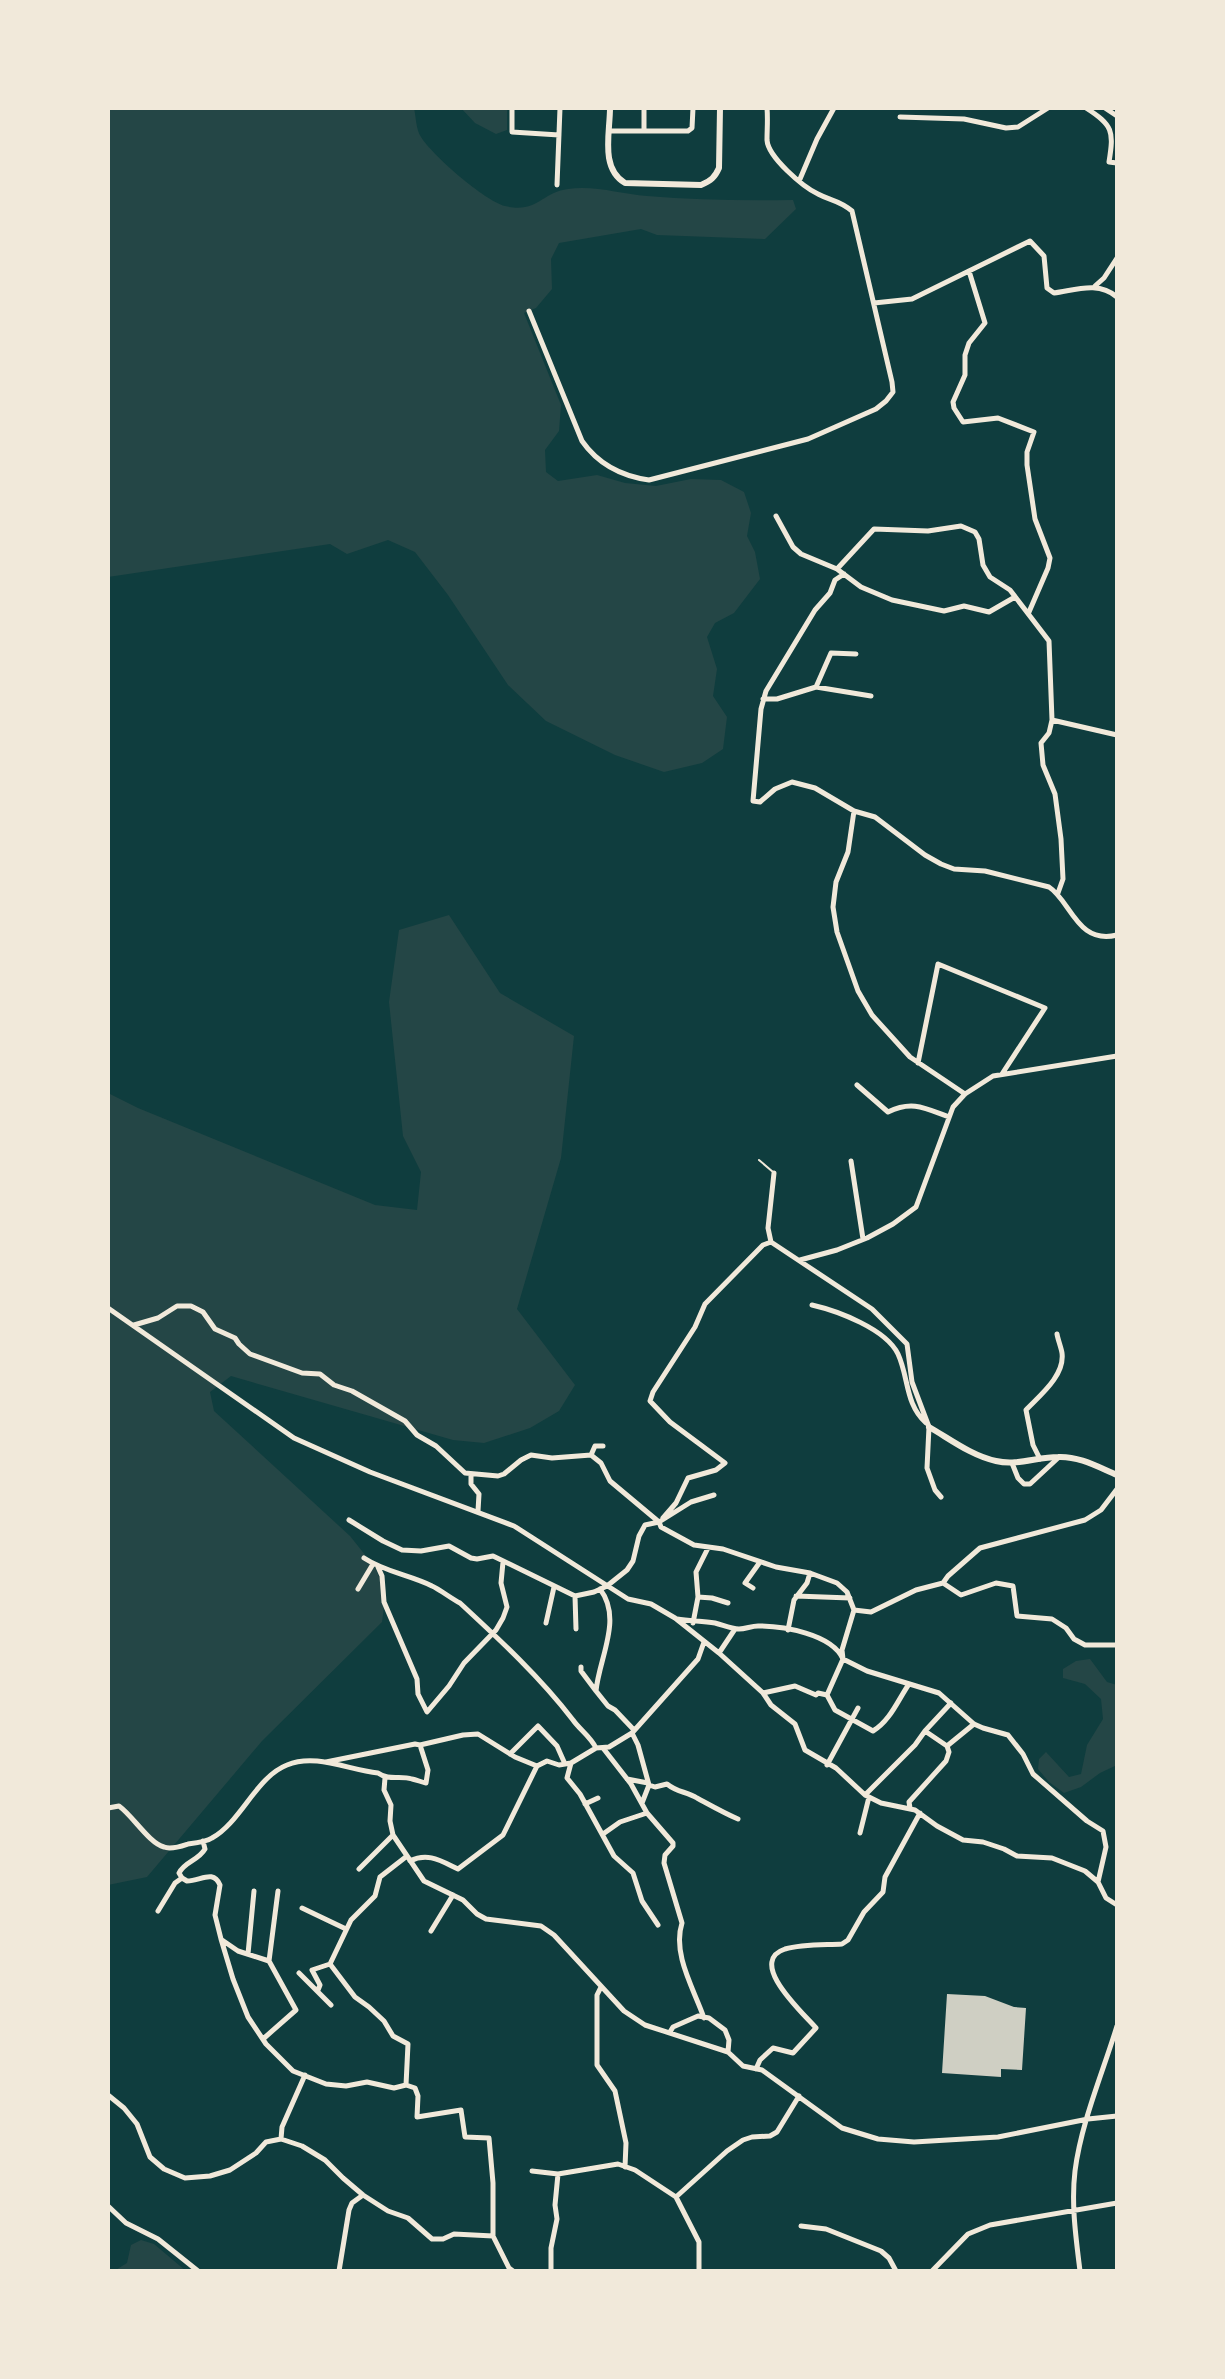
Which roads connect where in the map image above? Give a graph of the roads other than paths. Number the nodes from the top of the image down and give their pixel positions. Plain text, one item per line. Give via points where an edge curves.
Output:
1 (512, 108) edge
2 (560, 108) edge
3 (610, 108) edge
4 (644, 108) edge
5 (693, 108) edge
6 (720, 108) edge
7 (767, 108) edge
8 (834, 108) edge
9 (1048, 108) edge
10 (1086, 108) edge
11 (1105, 108) edge
12 (1117, 116) edge
13 (900, 117) dead end
14 (610, 131) junction
15 (644, 131) junction
16 (559, 135) junction
17 (1117, 163) edge
18 (800, 180) junction
19 (557, 185) dead end
20 (1117, 258) edge
21 (969, 271) junction
22 (1095, 286) junction
23 (1117, 297) edge
24 (874, 303) junction
25 (529, 311) dead end
26 (776, 516) dead end
27 (837, 569) junction
28 (844, 574) junction
29 (1015, 597) junction
30 (1029, 613) junction
31 (856, 654) dead end
32 (816, 687) junction
33 (871, 696) dead end
34 (763, 699) junction
35 (1052, 720) junction
36 (1117, 735) edge
37 (854, 811) junction
38 (1058, 893) junction
39 (1117, 935) edge
40 (1117, 1056) edge
41 (918, 1063) junction
42 (1001, 1075) junction
43 (857, 1085) dead end
44 (965, 1094) junction
45 (949, 1117) junction
46 (759, 1160) dead end
47 (851, 1161) dead end
48 (774, 1173) joint
49 (863, 1239) junction
50 (771, 1242) junction
51 (800, 1260) junction
52 (812, 1305) dead end
53 (108, 1308) edge
54 (134, 1325) junction
55 (1057, 1334) dead end
56 (929, 1427) junction
57 (603, 1446) dead end
58 (591, 1455) junction
59 (1058, 1457) junction
60 (1040, 1459) junction
61 (1012, 1463) junction
62 (471, 1474) junction
63 (1117, 1475) edge
64 (1117, 1489) edge
65 (714, 1495) dead end
66 (941, 1497) dead end
67 (478, 1511) junction
68 (349, 1520) dead end
69 (659, 1522) junction
70 (708, 1548) junction
71 (364, 1558) dead end
72 (761, 1561) junction
73 (503, 1562) junction
74 (376, 1566) junction
75 (810, 1573) junction
76 (943, 1583) junction
77 (554, 1587) junction
78 (604, 1587) junction
79 (753, 1588) dead end
80 (358, 1589) dead end
81 (575, 1596) junction
82 (796, 1596) junction
83 (698, 1597) junction
84 (850, 1598) junction
85 (728, 1603) dead end
86 (854, 1610) junction
87 (675, 1618) junction
88 (693, 1622) junction
89 (546, 1623) dead end
90 (576, 1629) dead end
91 (735, 1629) junction
92 (788, 1630) junction
93 (692, 1631) junction
94 (493, 1633) junction
95 (704, 1642) junction
96 (1117, 1645) edge
97 (719, 1653) junction
98 (843, 1659) junction
99 (581, 1667) dead end
100 (909, 1684) junction
101 (596, 1691) junction
102 (763, 1693) junction
103 (827, 1695) junction
104 (951, 1703) junction
105 (858, 1708) dead end
106 (853, 1721) junction
107 (974, 1724) junction
108 (925, 1731) junction
109 (633, 1732) junction
110 (420, 1745) junction
111 (947, 1746) junction
112 (600, 1748) junction
113 (510, 1754) junction
114 (325, 1763) junction
115 (568, 1763) junction
116 (827, 1765) junction
117 (537, 1766) junction
118 (385, 1778) junction
119 (627, 1779) junction
120 (649, 1784) junction
121 (867, 1796) junction
122 (598, 1798) dead end
123 (642, 1803) junction
124 (585, 1804) junction
125 (108, 1808) edge
126 (910, 1808) junction
127 (647, 1813) junction
128 (920, 1813) junction
129 (738, 1819) dead end
130 (860, 1833) dead end
131 (603, 1834) junction
132 (393, 1835) junction
133 (203, 1841) junction
134 (408, 1858) junction
135 (359, 1869) dead end
136 (182, 1878) junction
137 (1098, 1882) junction
138 (254, 1891) dead end
139 (278, 1891) dead end
140 (453, 1895) junction
141 (1117, 1905) edge
142 (302, 1908) dead end
143 (158, 1911) dead end
144 (658, 1925) dead end
145 (346, 1929) junction
146 (431, 1931) dead end
147 (221, 1939) junction
148 (248, 1954) junction
149 (269, 1961) junction
150 (330, 1964) junction
151 (299, 1973) dead end
152 (321, 1986) junction
153 (601, 1987) junction
154 (331, 2005) dead end
155 (704, 2018) junction
156 (1117, 2026) edge
157 (670, 2033) junction
158 (263, 2039) junction
159 (728, 2052) junction
160 (756, 2069) junction
161 (305, 2075) junction
162 (406, 2085) junction
163 (108, 2095) edge
164 (799, 2096) junction
165 (1117, 2116) edge
166 (1088, 2119) junction
167 (281, 2139) junction
168 (625, 2167) junction
169 (532, 2171) dead end
170 (558, 2174) junction
171 (363, 2195) junction
172 (676, 2197) junction
173 (1117, 2203) edge
174 (108, 2206) edge
175 (1073, 2209) junction
176 (801, 2226) dead end
177 (493, 2236) junction
178 (198, 2271) edge
179 (339, 2271) edge
180 (513, 2271) edge
181 (551, 2271) edge
182 (699, 2271) edge
183 (896, 2271) edge
184 (932, 2271) edge
185 (1080, 2271) edge

1 - 16 street via 512,132
2 - 16 street
3 - 14 street
4 - 15 street
5 - 15 street via 688,131
6 - 14 street via 719,168 701,185 625,183 611,171
7 - 18 street via 770,150
8 - 18 street
9 - 13 street via 1018,127 1006,128 964,119
10 - 17 street via 1107,122 1113,138 1109,162
11 - 12 street
14 - 15 street
16 - 19 street
18 - 24 street via 852,211
20 - 22 street
21 - 22 street via 1030,241 1044,256 1050,292
21 - 24 street via 912,299
21 - 30 street via 985,323 969,343 954,408 963,422 998,418 1034,432 1027,465 1035,519 1050,558
22 - 23 street
24 - 25 street via 893,392 876,409 808,439 649,480 607,466 582,441
26 - 27 street via 801,554
27 - 28 street
27 - 29 street via 874,529 961,526 975,532 990,577
28 - 29 street via 892,600 944,611 964,606 989,612
28 - 34 street via 815,610
29 - 30 street
30 - 35 street via 1049,641
31 - 32 street via 831,653
32 - 33 street
32 - 34 street
34 - 37 street via 753,801 792,782 815,788
35 - 36 street
35 - 38 street via 1041,743 1061,839 1063,879
37 - 38 street via 875,817 941,864 1037,883
37 - 41 street via 848,852 836,882 837,932 872,1015
38 - 39 street via 1080,925 1099,935
40 - 42 street
41 - 42 street via 938,964 1045,1008
41 - 44 street
42 - 44 street
43 - 45 street via 888,1112 912,1105
44 - 45 street
45 - 49 street via 916,1207
46 - 48 lane
47 - 49 street
48 - 50 street
49 - 51 street
50 - 51 street
50 - 69 street via 705,1304 653,1392 650,1401 670,1422 725,1463 688,1478
51 - 56 street via 872,1309 907,1344 912,1382
52 - 56 street via 862,1322 898,1353 916,1414
53 - 54 street
54 - 62 street via 177,1306 191,1306 250,1354 320,1374 405,1421
54 - 67 street via 294,1438
55 - 60 street via 1061,1362 1043,1394 1026,1410
56 - 61 street via 994,1461
56 - 66 street via 927,1468
57 - 58 street via 595,1446
58 - 62 street via 531,1455 504,1474
58 - 69 street via 610,1481
59 - 60 street
59 - 61 street via 1030,1484 1018,1478
59 - 63 street
60 - 61 street
62 - 67 street via 479,1494
64 - 76 street via 1085,1520 980,1548
65 - 69 street
67 - 78 street via 514,1526
68 - 73 street via 402,1550 449,1546 471,1558 493,1556
69 - 70 street
69 - 78 street via 641,1530 630,1566
70 - 72 street
70 - 83 street via 696,1572
71 - 74 street
72 - 75 street
72 - 79 street via 745,1583
73 - 77 street
73 - 94 street via 507,1607
74 - 80 street
74 - 94 street via 435,1587
74 - 94 street via 384,1602 427,1712
75 - 82 street
75 - 84 street via 837,1583
76 - 86 street via 871,1612
76 - 96 street via 961,1595 996,1583 1013,1586 1017,1616 1052,1619 1085,1645
77 - 81 street
77 - 89 street
78 - 81 street
78 - 87 street
78 - 101 street via 610,1623
81 - 90 street
82 - 84 street
82 - 92 street
83 - 85 street
83 - 88 street
84 - 86 street
86 - 98 street
87 - 88 street
87 - 93 street
88 - 91 street
88 - 93 street
91 - 92 street
91 - 97 street
92 - 98 street via 824,1641
93 - 95 street
94 - 112 street
95 - 97 street
95 - 109 street via 689,1671
97 - 102 street
98 - 100 street
98 - 103 street
99 - 101 street
100 - 104 street via 939,1693
100 - 106 street via 882,1726 873,1731
101 - 109 street
102 - 103 street via 795,1686
102 - 116 street via 795,1724 805,1750
103 - 106 street via 835,1710
104 - 107 street
104 - 108 street
105 - 106 street
106 - 116 street
107 - 111 street
107 - 137 street via 1008,1735 1033,1774 1103,1831 1106,1847
108 - 111 street
108 - 121 street
109 - 112 street
109 - 120 street
110 - 113 street via 478,1734
110 - 114 street
110 - 118 street via 428,1770 426,1783
111 - 126 street via 946,1761 909,1802
112 - 115 street
112 - 119 street
113 - 115 street via 538,1726
113 - 117 street
114 - 118 street
114 - 133 street via 310,1760 280,1769 224,1829
115 - 117 street via 547,1761
115 - 124 street via 567,1778
116 - 121 street
117 - 134 street via 503,1835 458,1869 431,1857
118 - 132 street
119 - 120 street
119 - 123 street
120 - 123 street
120 - 129 street via 667,1784
121 - 126 street
121 - 130 street
122 - 124 street
123 - 127 street
124 - 131 street
125 - 133 street via 119,1806 128,1812 165,1848
126 - 128 street
127 - 131 street
127 - 155 street via 673,1843 664,1863 682,1923 680,1952
128 - 137 street via 963,1840 1017,1856 1052,1858
128 - 160 street via 885,1877 883,1892 848,1940 779,1952 771,1972 816,2028 793,2053 773,2048
131 - 144 street via 614,1856 633,1873 642,1901
132 - 134 street
132 - 135 street
133 - 136 street via 205,1849 183,1865
134 - 140 street via 424,1881
134 - 145 street via 380,1877 375,1896
136 - 143 street
136 - 147 street via 194,1881 208,1875 218,1881 215,1915
137 - 141 street via 1106,1898
138 - 148 street
139 - 149 street
140 - 146 street
140 - 153 street via 486,1919 541,1926
142 - 145 street
145 - 150 street
147 - 148 street
147 - 158 street via 248,2017
148 - 149 street
149 - 158 street via 296,2010
150 - 152 street via 312,1970
150 - 162 street via 393,2036 408,2044
151 - 152 street
152 - 154 street
153 - 157 street via 645,2025
153 - 168 street via 597,2065 615,2091 626,2143
155 - 157 street via 673,2027
155 - 159 street via 725,2030
156 - 166 street
157 - 159 street
158 - 161 street via 293,2071
159 - 160 street via 743,2066
160 - 164 street
161 - 162 street via 346,2086
161 - 167 street
162 - 177 street via 418,2096 417,2117 461,2110 465,2137 489,2138
163 - 167 street via 137,2124 150,2157 185,2178 230,2170 266,2142
164 - 166 street via 842,2128 914,2142 998,2137
164 - 172 street via 777,2132 743,2140
165 - 166 street
166 - 175 street via 1075,2170
167 - 171 street via 325,2160
168 - 170 street
168 - 172 street
169 - 170 street
170 - 181 street
171 - 177 street via 408,2218 432,2239
171 - 179 street via 349,2210
172 - 182 street via 699,2242
173 - 175 street
174 - 178 street
175 - 184 street via 968,2234
175 - 185 street
176 - 183 street via 826,2229 881,2251
177 - 180 street

